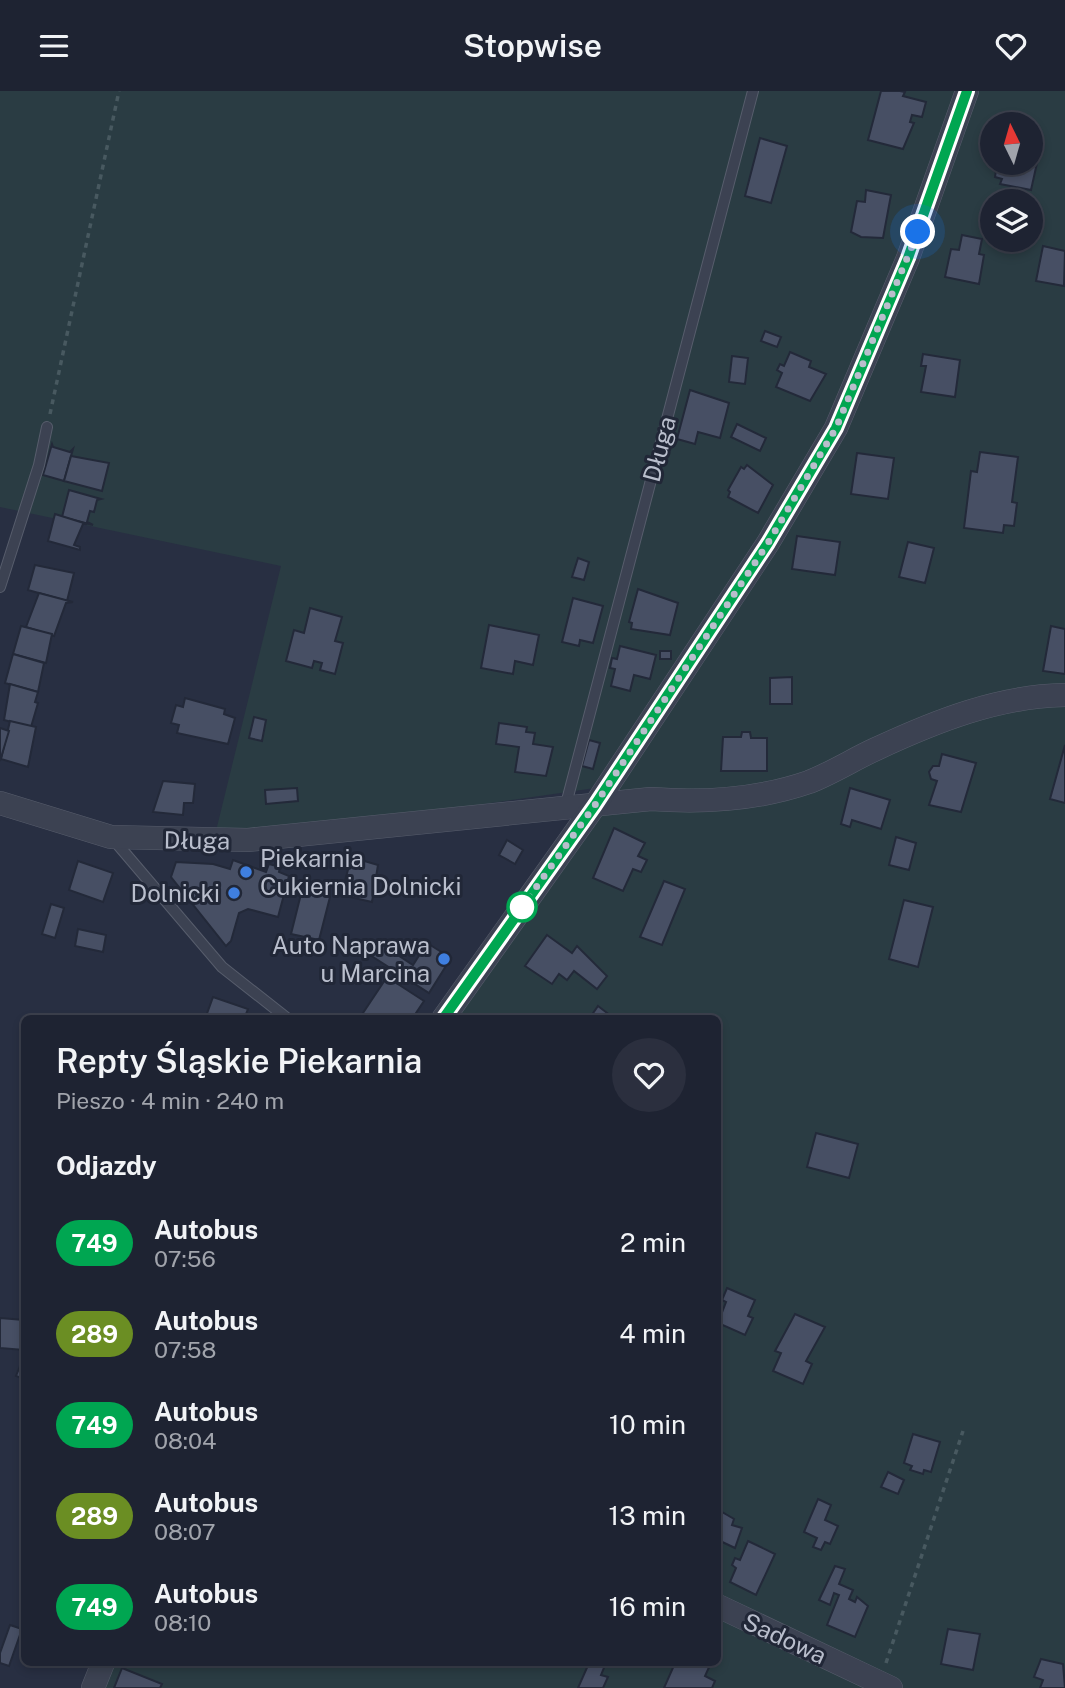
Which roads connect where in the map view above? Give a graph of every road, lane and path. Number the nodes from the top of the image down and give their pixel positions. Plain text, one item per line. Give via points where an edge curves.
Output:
1 (119, 91) edge
2 (753, 91) edge
3 (967, 91) edge
4 (47, 427) joint
5 (0, 587) edge
6 (1065, 695) edge
7 (0, 803) edge
8 (595, 805) junction
9 (565, 808) junction
10 (111, 837) junction
11 (283, 1015) edge
12 (446, 1015) edge
13 (963, 1431) dead end
14 (721, 1607) edge
15 (102, 1666) edge
16 (885, 1685) edge
17 (93, 1688) edge

1 - 4 path
2 - 9 lane, Długa
3 - 8 street via 908,258 836,428 768,543
4 - 5 lane
6 - 8 street, Długa via 1012,699 984,707 878,748 810,782 753,797
7 - 10 street, Długa
8 - 9 street, Długa
8 - 12 street
9 - 10 street, Długa via 248,841
10 - 11 lane via 222,967
13 - 16 path
14 - 16 street, Sadowa
15 - 17 street

